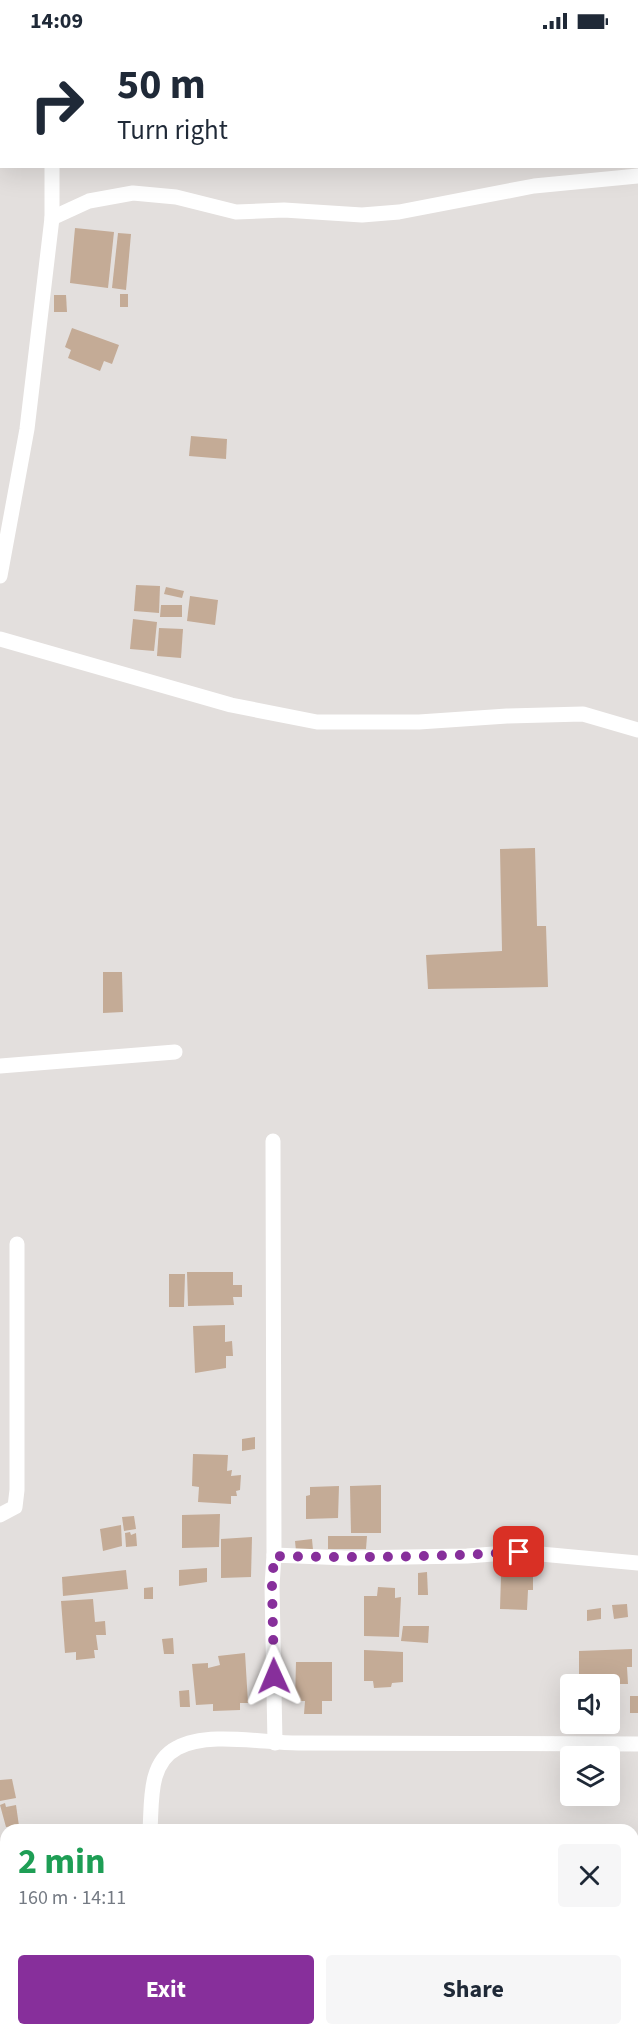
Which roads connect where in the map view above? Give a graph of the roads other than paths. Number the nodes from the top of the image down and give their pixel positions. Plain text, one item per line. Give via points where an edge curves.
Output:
1 (52, 168) edge
2 (638, 176) edge
3 (52, 218) junction
4 (0, 576) edge
5 (0, 639) edge
6 (636, 733) edge
7 (175, 1052) dead end
8 (0, 1066) edge
9 (273, 1142) dead end
10 (16, 1244) dead end
11 (0, 1515) edge
12 (274, 1556) junction
13 (638, 1563) edge
14 (276, 1743) junction
15 (638, 1744) edge
16 (150, 1824) edge

1 - 3 street
2 - 3 street via 534,186 399,212 362,215 284,210 236,212 176,197 132,193 89,201
3 - 4 street via 27,429
5 - 6 street via 231,705 317,722 419,722 584,714
7 - 8 street
9 - 12 street
10 - 11 street via 17,1490 15,1507
12 - 13 street via 346,1558 519,1552
12 - 14 street
14 - 15 street
14 - 16 street via 214,1739 174,1749 161,1762 153,1781

